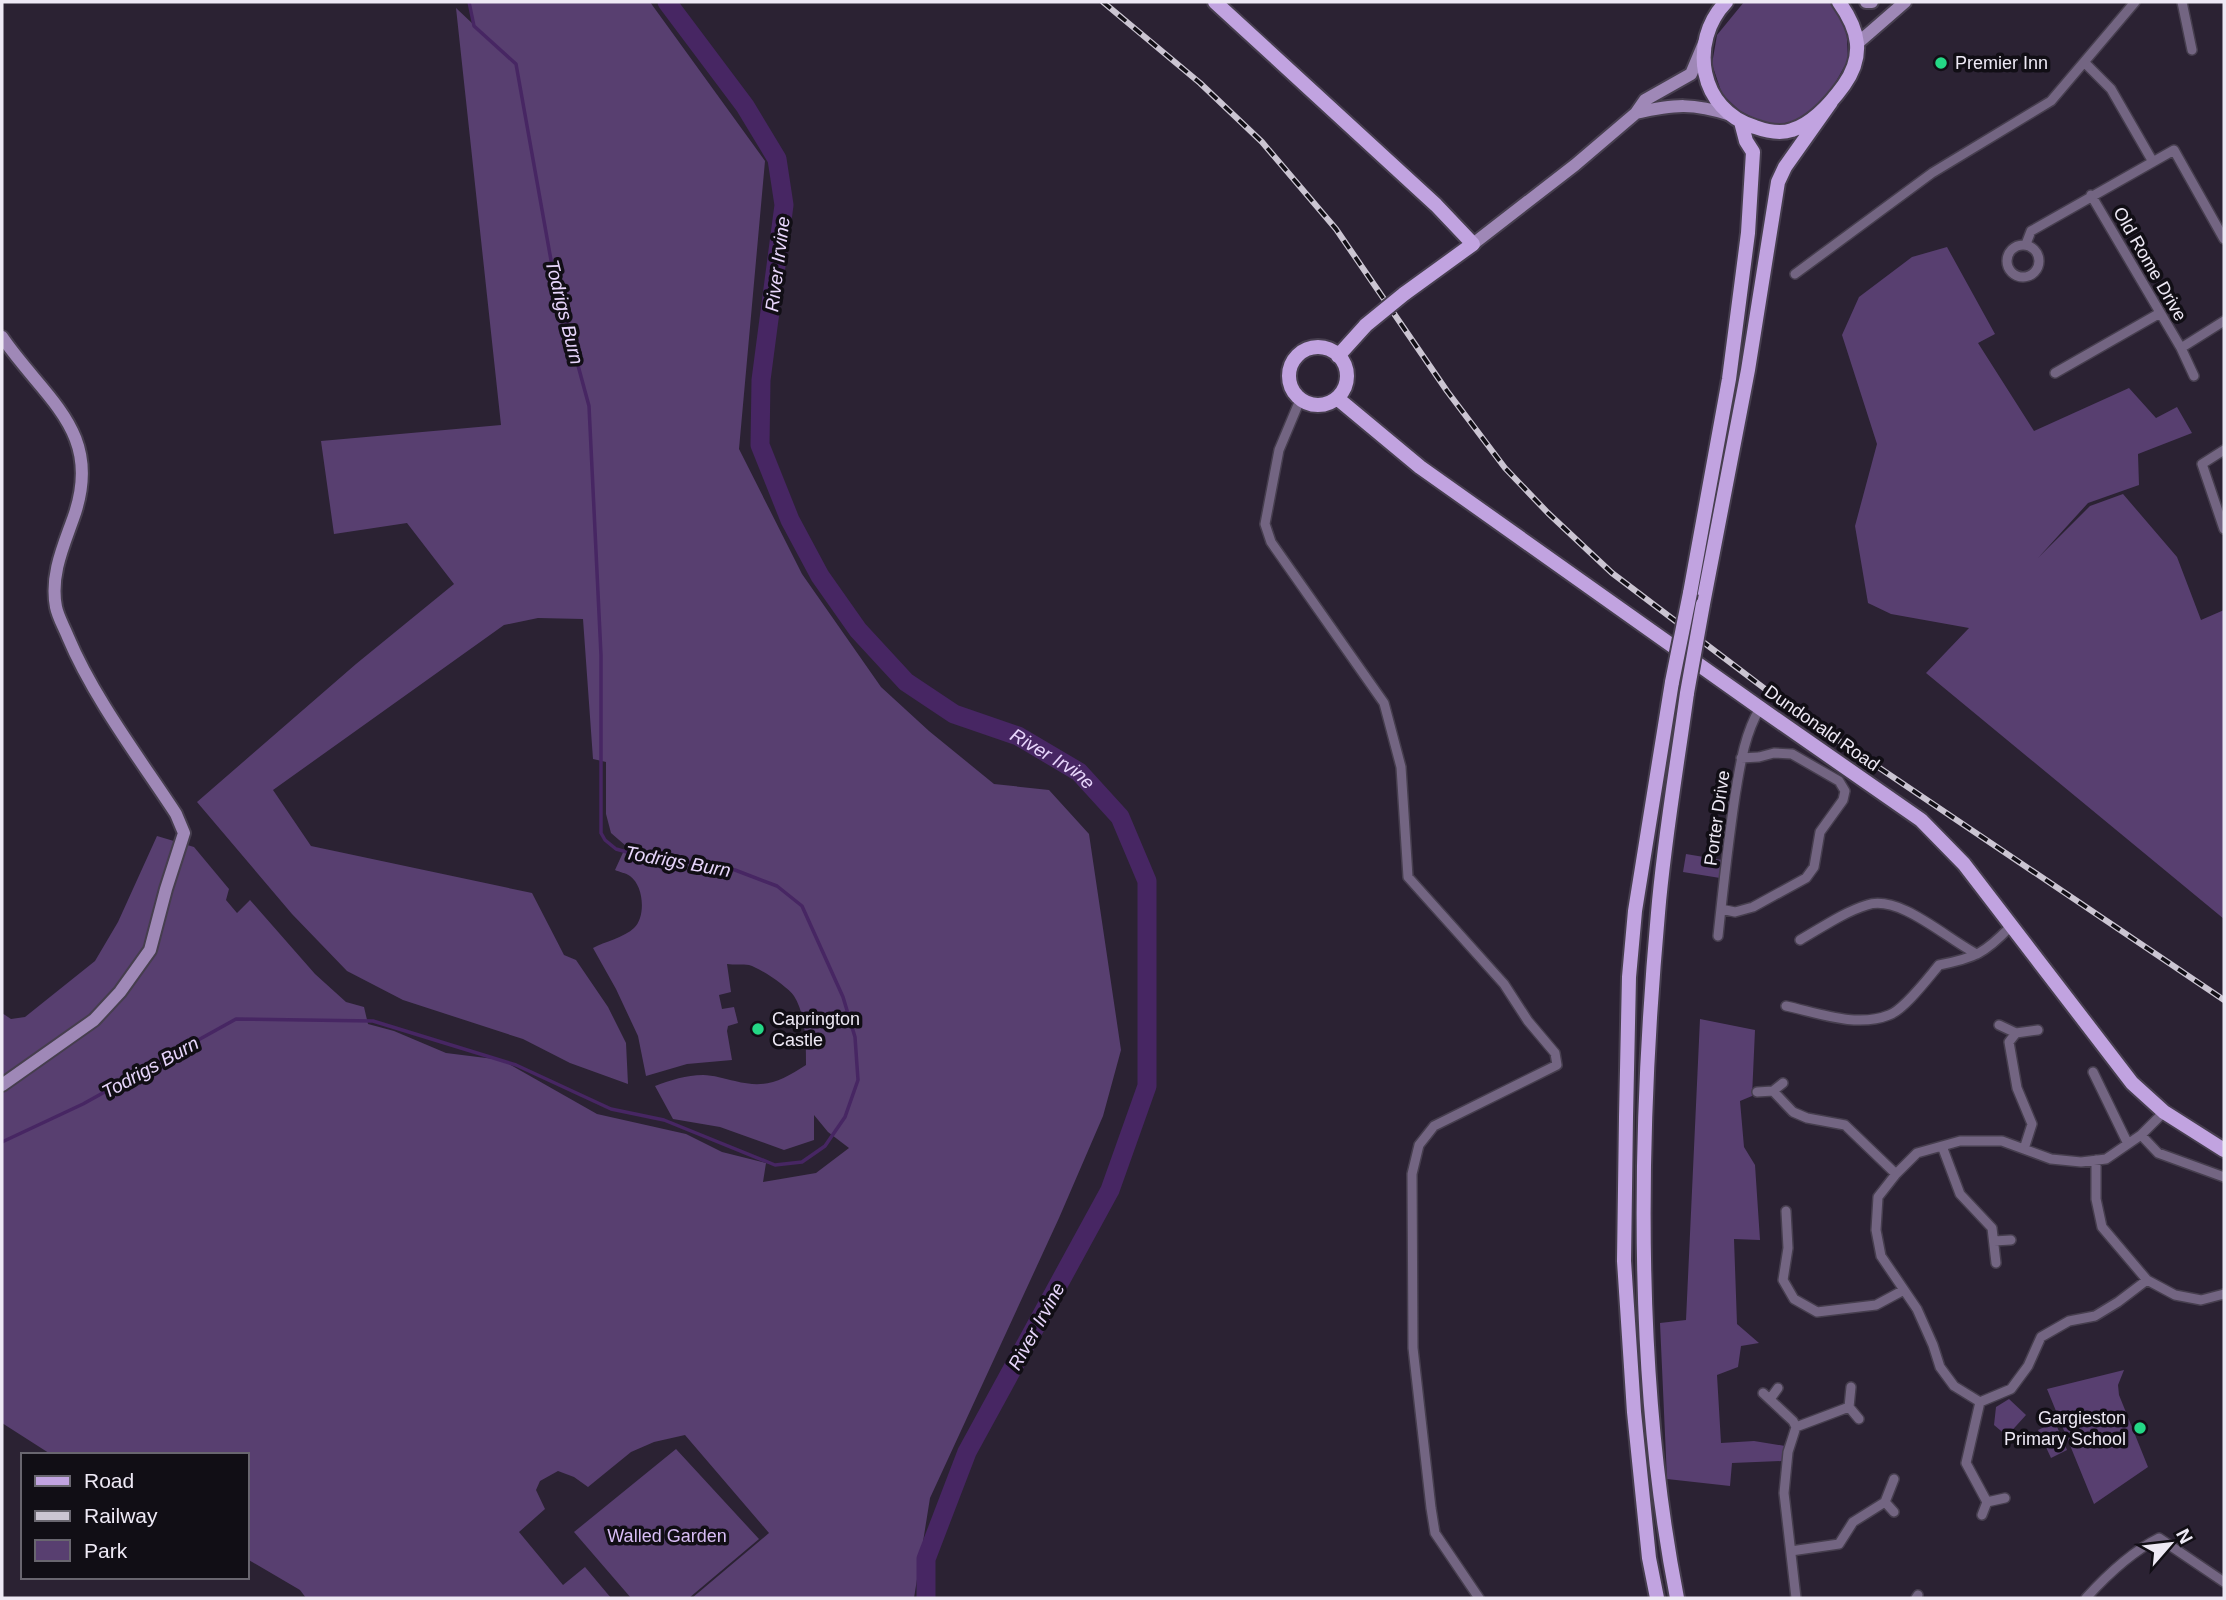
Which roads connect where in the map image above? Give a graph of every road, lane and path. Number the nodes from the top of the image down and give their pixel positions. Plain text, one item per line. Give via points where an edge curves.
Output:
1 (1215, 2) edge
2 (1726, 2) edge
3 (1839, 2) edge
4 (1866, 2) edge
5 (1872, 2) edge
6 (1905, 2) edge
7 (2135, 2) edge
8 (2182, 2) edge
9 (1705, 39) junction
10 (1858, 43) junction
11 (2192, 50) dead end
12 (2084, 62) junction
13 (1831, 102) junction
14 (1636, 113) junction
15 (1736, 118) junction
16 (2153, 162) junction
17 (2091, 195) junction
18 (2224, 239) edge
19 (1473, 244) junction
20 (2026, 244) dead end
21 (1795, 274) dead end
22 (2160, 313) junction
23 (2224, 321) edge
24 (2, 337) edge
25 (2181, 348) junction
26 (1338, 356) junction
27 (2055, 373) dead end
28 (2193, 376) dead end
29 (1337, 398) junction
30 (1300, 400) junction
31 (2224, 450) edge
32 (2224, 529) edge
33 (1760, 709) junction
34 (1741, 758) junction
35 (1721, 909) junction
36 (2010, 927) junction
37 (1718, 936) dead end
38 (1800, 940) dead end
39 (1977, 954) junction
40 (1786, 1006) dead end
41 (1998, 1025) dead end
42 (2038, 1030) dead end
43 (2015, 1032) junction
44 (2093, 1073) dead end
45 (1783, 1083) dead end
46 (2, 1085) edge
47 (1773, 1091) junction
48 (1757, 1092) dead end
49 (2164, 1112) junction
50 (2140, 1135) junction
51 (2128, 1144) junction
52 (1942, 1146) junction
53 (2024, 1149) junction
54 (2224, 1150) edge
55 (2096, 1160) junction
56 (1896, 1174) junction
57 (2224, 1177) edge
58 (1786, 1211) dead end
59 (2011, 1240) dead end
60 (1994, 1241) junction
61 (1996, 1263) dead end
62 (2147, 1280) junction
63 (1904, 1290) junction
64 (2224, 1294) edge
65 (1851, 1387) dead end
66 (1778, 1388) dead end
67 (1980, 1402) junction
68 (1849, 1407) junction
69 (1859, 1419) dead end
70 (1796, 1427) junction
71 (1894, 1479) dead end
72 (2005, 1498) dead end
73 (1885, 1502) junction
74 (1987, 1502) junction
75 (1894, 1512) dead end
76 (1982, 1515) dead end
77 (1791, 1550) junction
78 (2224, 1582) edge
79 (1479, 1598) edge
80 (1657, 1598) edge
81 (1677, 1598) edge
82 (1796, 1598) edge
83 (2086, 1598) edge

1 - 19 main road
2 - 9 main road via 1716,12
3 - 10 main road via 1852,19
4 - 5 street
6 - 10 street
7 - 12 street
8 - 11 street
9 - 14 street via 1690,74 1645,100
9 - 15 main road via 1705,73 1718,102
10 - 13 main road via 1854,68
12 - 16 street via 2111,89
12 - 21 street via 2051,101 1932,173
13 - 15 main road via 1791,131 1768,131
13 - 81 main road, bridge via 1778,183 1687,693 1658,912 1646,1123 1644,1266 1652,1412
14 - 15 street via 1685,105
14 - 19 street
15 - 80 main road, bridge via 1753,152 1748,233 1729,379 1635,911 1629,977 1625,1261 1633,1399
16 - 17 street, Old Rome Drive
16 - 18 street, Old Rome Drive via 2174,150
17 - 20 street, Old Rome Drive via 2031,232
17 - 22 street, Old Rome Drive
19 - 26 main road, bridge via 1366,325
22 - 25 street, Old Rome Drive
22 - 27 street
23 - 25 street, Old Rome Drive
24 - 46 street via 64,413 76,437 82,475 77,510 56,567 56,608 77,658 184,833 150,950 120,992 94,1020
25 - 28 street, Old Rome Drive
26 - 29 main road via 1347,376
26 - 30 main road via 1323,348 1310,348 1293,360 1289,381
29 - 30 main road via 1319,405
29 - 33 main road, Dundonald Road via 1420,467
30 - 79 street via 1279,450 1265,524 1271,542 1384,703 1401,767 1408,877 1504,984 1555,1053 1557,1065 1434,1126 1419,1145 1412,1174 1413,1348 1430,1508 1435,1533
31 - 32 street via 2202,464
33 - 34 street, Porter Drive
33 - 36 main road, Dundonald Road via 1921,820 1964,864
34 - 35 street, Porter Drive
34 - 35 street via 1792,754 1839,781 1845,791 1821,832 1814,867 1806,878 1753,907 1735,912
35 - 37 street, Porter Drive
36 - 39 street
36 - 49 main road, Dundonald Road via 2132,1083
38 - 39 street via 1880,902 1900,907
39 - 40 street via 1969,960 1939,964 1891,1015 1858,1021
41 - 43 street
42 - 43 street
43 - 53 street via 2009,1042 2011,1064 2032,1124
44 - 51 street
45 - 47 street
47 - 48 street
47 - 56 street via 1793,1112 1845,1125
49 - 50 street
49 - 54 main road, Dundonald Road
50 - 51 street
50 - 57 street via 2158,1153
51 - 55 street via 2106,1159
52 - 53 street via 2001,1141
52 - 56 street via 1917,1153
52 - 60 street via 1960,1194 1992,1228
53 - 55 street via 2051,1159
55 - 62 street via 2102,1227
56 - 63 street via 1878,1197 1875,1230 1881,1256
58 - 63 street via 1788,1248 1783,1280 1794,1299 1817,1311 1876,1305
59 - 60 street
60 - 61 street
62 - 64 street via 2175,1295 2202,1300
62 - 67 street via 2095,1315 2069,1321 2041,1337 2011,1389
63 - 67 street via 1917,1309 1940,1367 1954,1386
65 - 68 street
66 - 70 street via 1766,1396
67 - 74 street via 1966,1464
68 - 69 street
68 - 70 street
70 - 77 street via 1784,1493
71 - 73 street
72 - 74 street
73 - 75 street
73 - 77 street via 1853,1522 1839,1544
74 - 76 street
77 - 82 street
78 - 83 street via 2159,1538 2143,1546

